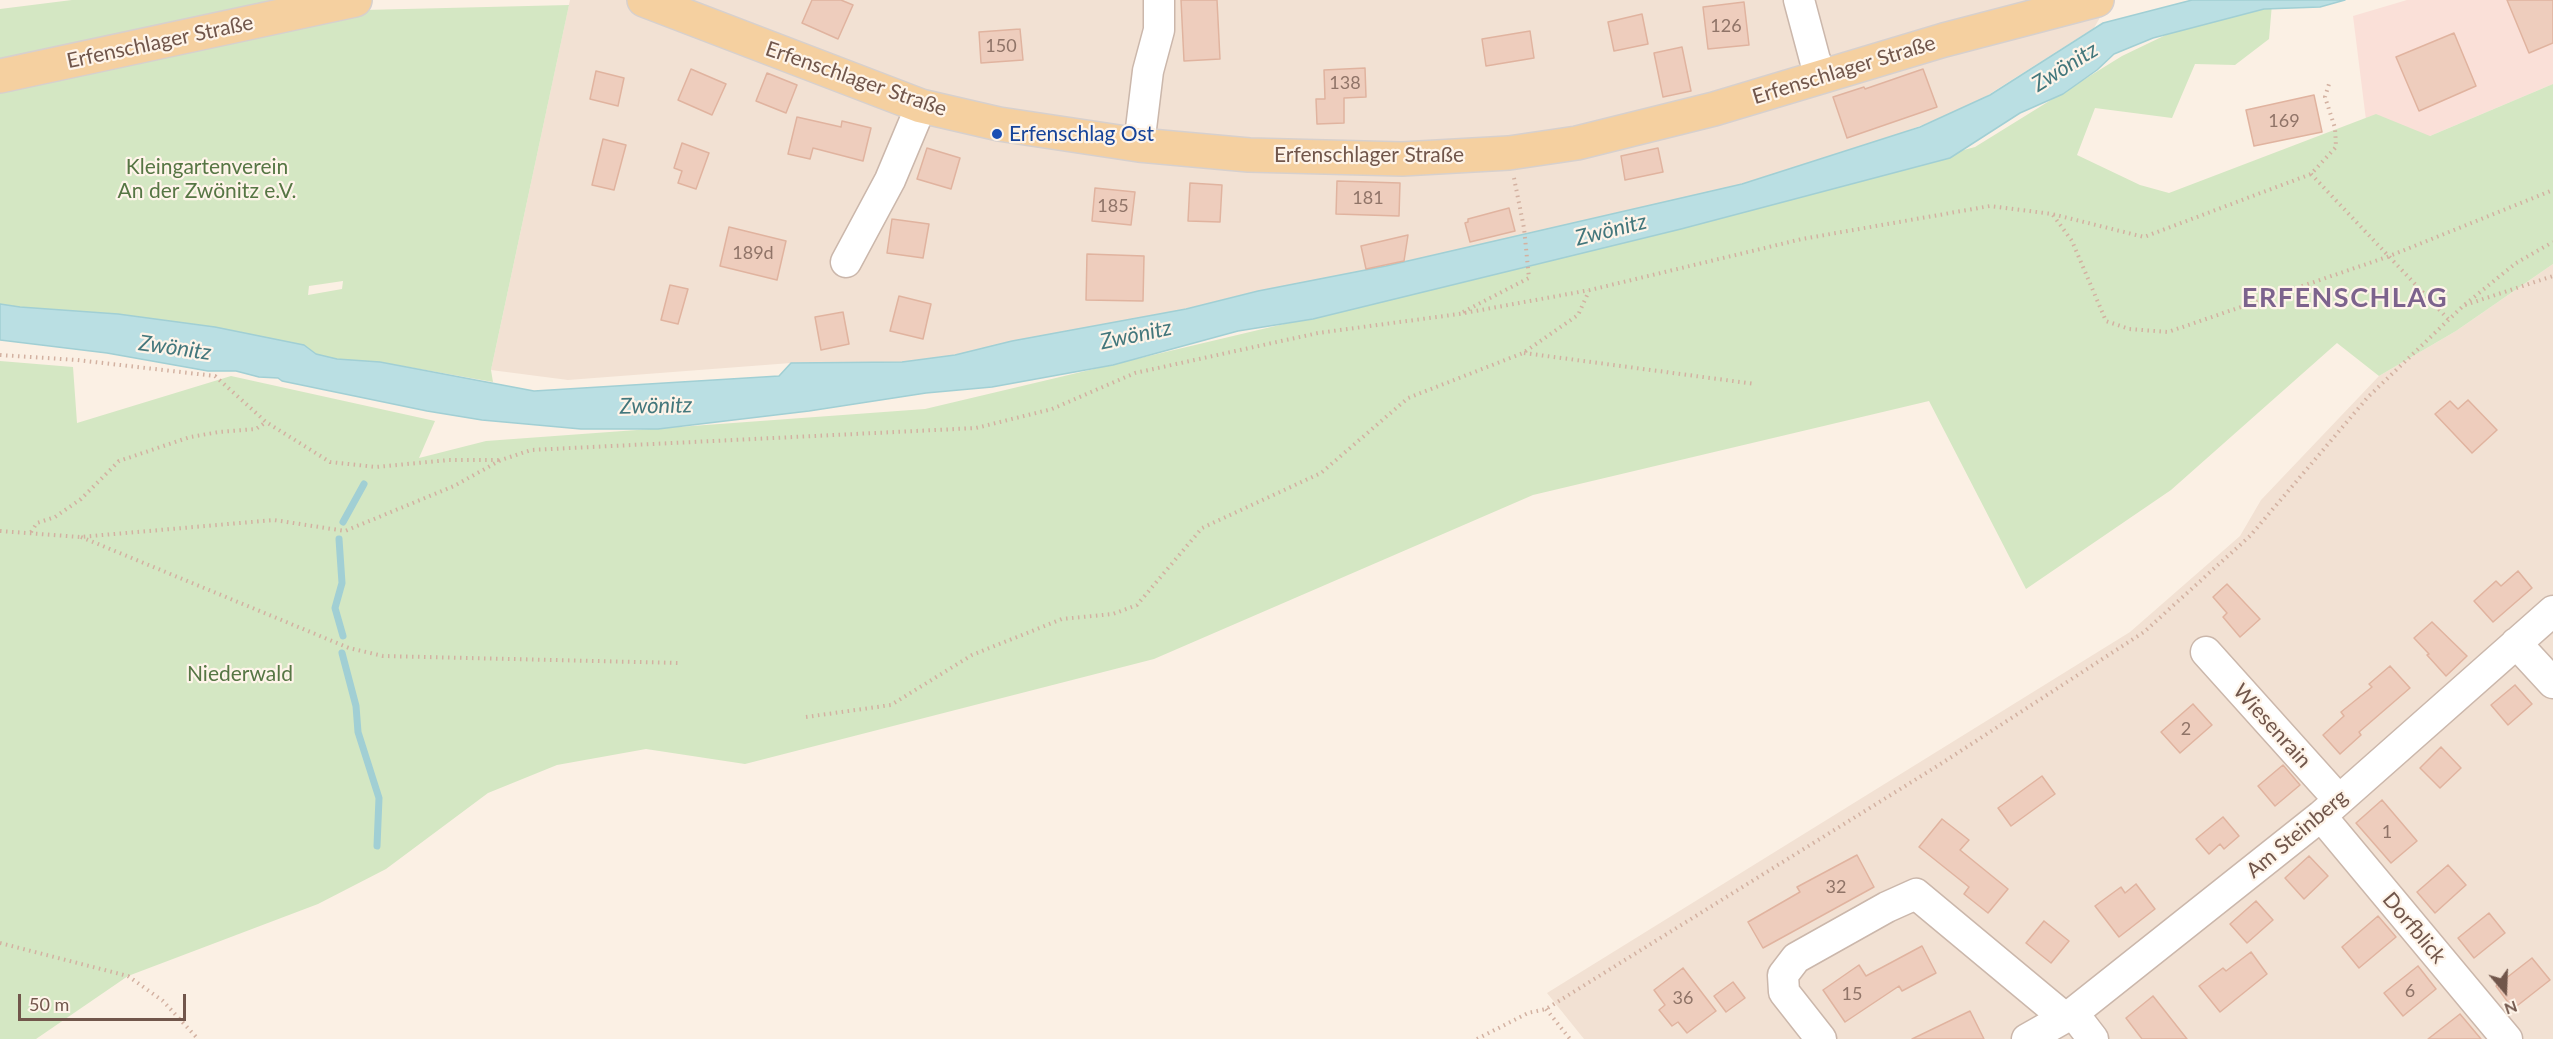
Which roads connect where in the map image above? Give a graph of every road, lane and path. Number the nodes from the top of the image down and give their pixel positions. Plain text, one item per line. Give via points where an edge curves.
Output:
1 (355, 0) edge
2 (644, 0) edge
3 (1159, 0) edge
4 (1798, 0) edge
5 (2097, 0) edge
6 (0, 76) edge
7 (1823, 76) junction
8 (2329, 84) dead end
9 (921, 106) junction
10 (1139, 146) junction
11 (1509, 153) junction
12 (2311, 174) junction
13 (2553, 190) edge
14 (2052, 214) junction
15 (2553, 242) edge
16 (2387, 257) junction
17 (846, 262) dead end
18 (2553, 276) edge
19 (1590, 290) junction
20 (2463, 306) junction
21 (1460, 314) junction
22 (2449, 320) junction
23 (1523, 353) junction
24 (0, 355) edge
25 (1755, 384) dead end
26 (266, 422) junction
27 (501, 460) junction
28 (0, 531) edge
29 (30, 533) junction
30 (81, 537) junction
31 (2553, 611) edge
32 (2516, 643) junction
33 (2206, 652) dead end
34 (680, 663) dead end
35 (2553, 683) edge
36 (806, 717) dead end
37 (2330, 808) junction
38 (0, 943) edge
39 (1546, 1009) junction
40 (2069, 1016) junction
41 (198, 1039) edge
42 (1477, 1039) edge
43 (1570, 1039) edge
44 (1821, 1039) edge
45 (2027, 1039) edge
46 (2093, 1039) edge
47 (2508, 1039) edge

1 - 6 main road, Erfenschlager Straße
2 - 9 main road, Erfenschlager Straße
3 - 10 street via 1159,30 1148,71
4 - 7 street
5 - 7 main road, Erfenschlager Straße
7 - 11 main road, Erfenschlager Straße via 1714,109 1577,143
8 - 12 path via 2325,97 2335,128 2336,147
9 - 10 main road, Erfenschlager Straße via 999,124
9 - 17 street via 890,180
10 - 11 main road, Erfenschlager Straße via 1249,155 1402,159
11 - 21 path via 1529,278
12 - 14 path via 2144,237
12 - 16 path
13 - 16 path
14 - 16 path via 2072,241 2106,321 2128,330 2168,332
14 - 19 path via 1990,206 1802,239
15 - 20 path via 2516,263
16 - 22 path
18 - 20 path
19 - 21 path
19 - 23 path via 1578,315
20 - 22 path
21 - 27 path via 1318,333 1135,373 1052,409 976,428 531,450
22 - 39 path via 2368,397 2250,536 2144,632 1939,765
23 - 25 path
23 - 36 path via 1408,398 1321,474 1202,528 1137,605 1113,614 1062,618 972,655 891,705
24 - 26 path via 215,376
26 - 27 path via 330,462 376,467
26 - 29 path via 256,429 190,437 119,461 81,499 55,517 37,523
27 - 30 path via 454,486 345,531 274,520
28 - 29 path
29 - 30 path
30 - 34 path via 349,648 383,656
31 - 32 street, Am Steinberg
32 - 35 street
32 - 37 street, Am Steinberg
33 - 37 street, Wiesenrain
37 - 40 street, Am Steinberg
37 - 47 street, Dorfblick
38 - 41 path via 128,976 163,1001
39 - 42 path via 1527,1013
39 - 43 path
40 - 44 street via 1916,894 1796,958 1783,975 1784,992
40 - 45 street, Am Steinberg
40 - 46 street

